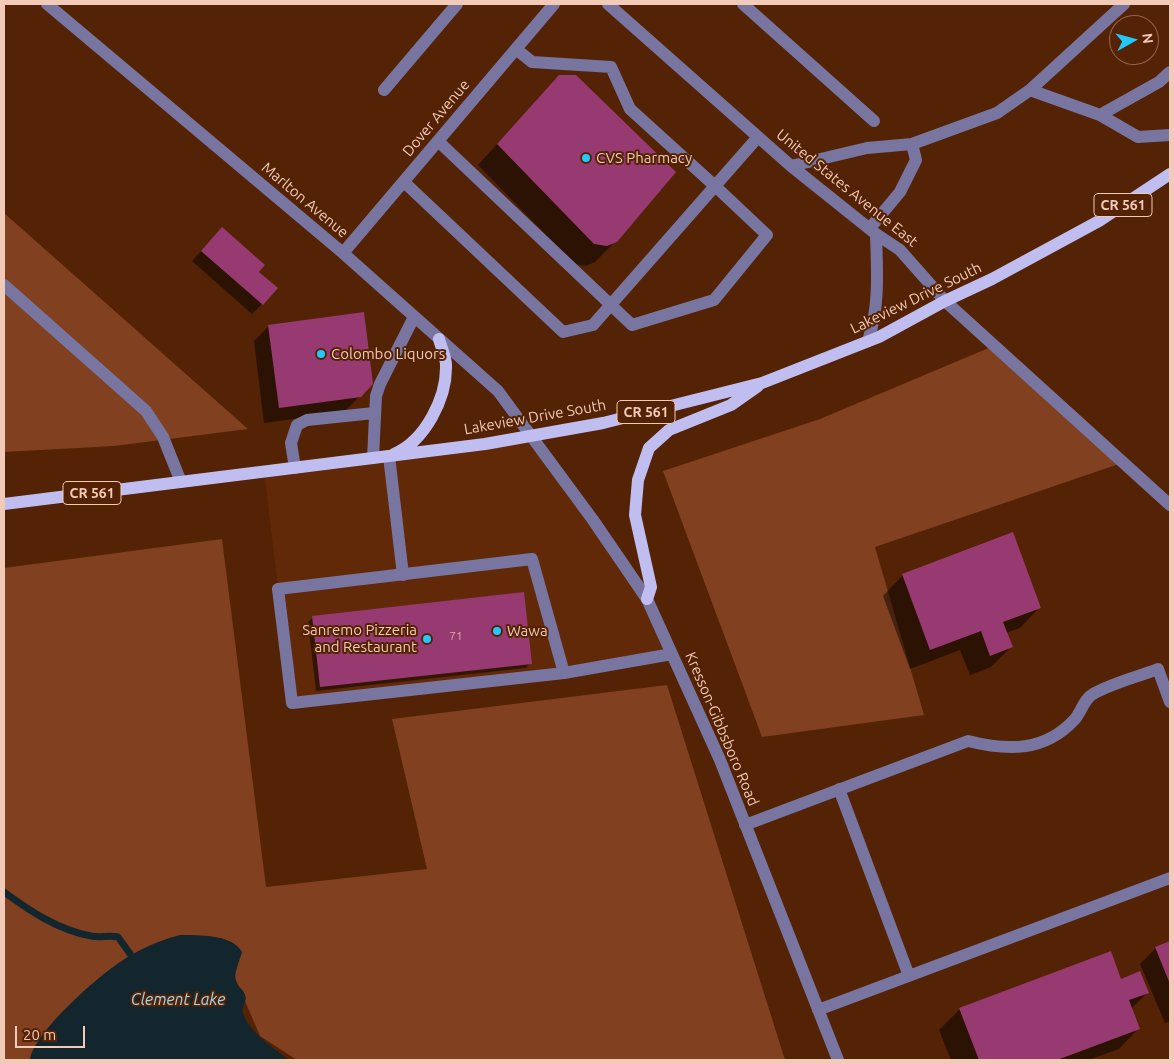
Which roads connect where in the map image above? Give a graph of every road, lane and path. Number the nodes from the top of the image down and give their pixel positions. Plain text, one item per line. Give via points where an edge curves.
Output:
1 (47, 4) edge
2 (458, 4) edge
3 (554, 4) edge
4 (608, 4) edge
5 (742, 4) edge
6 (1124, 4) edge
7 (516, 49) junction
8 (1170, 72) edge
9 (384, 90) dead end
10 (1030, 90) junction
11 (1100, 115) junction
12 (874, 121) dead end
13 (1170, 135) edge
14 (758, 137) junction
15 (438, 141) junction
16 (912, 144) junction
17 (791, 166) junction
18 (1170, 174) edge
19 (404, 182) junction
20 (715, 186) junction
21 (873, 231) junction
22 (343, 253) junction
23 (4, 285) edge
24 (945, 301) junction
25 (611, 305) junction
26 (414, 317) junction
27 (439, 339) junction
28 (868, 341) junction
29 (762, 383) junction
30 (374, 413) junction
31 (529, 436) junction
32 (388, 456) junction
33 (373, 458) junction
34 (295, 468) junction
35 (181, 482) junction
36 (4, 504) edge
37 (1170, 505) edge
38 (403, 574) junction
39 (648, 599) junction
40 (672, 654) junction
41 (564, 673) junction
42 (1170, 702) edge
43 (839, 789) junction
44 (745, 825) junction
45 (1170, 878) edge
46 (909, 976) junction
47 (818, 1010) junction
48 (838, 1060) edge

1 - 22 street, Marlton Avenue
2 - 9 street
3 - 7 street, Dover Avenue
4 - 14 street, United States Avenue East
5 - 12 street
6 - 10 street
7 - 15 street, Dover Avenue
7 - 20 street via 532,62 611,67 630,109
8 - 11 street via 1159,82
10 - 11 street
10 - 16 street via 997,113
11 - 13 street via 1138,137
14 - 17 street, United States Avenue East
14 - 20 street
15 - 19 street, Dover Avenue
15 - 25 street
16 - 17 street via 866,148
16 - 21 street via 916,160
17 - 21 street, United States Avenue East
18 - 24 main road, Lakeview Drive South / CR 561 via 1075,235
19 - 22 street, Dover Avenue
19 - 25 street via 563,332 593,325
20 - 25 street
20 - 25 street via 767,235 714,300 632,325
21 - 24 street, United States Avenue East via 900,250
21 - 28 street via 876,300
22 - 26 street, Marlton Avenue
23 - 35 street via 146,412 163,437
24 - 28 main road, Lakeview Drive South / CR 561
24 - 37 street, United States Avenue East
26 - 27 street, Marlton Avenue
26 - 30 street via 380,384
27 - 31 street, Marlton Avenue via 498,391
27 - 32 main road via 446,364 444,393 424,429 403,450
28 - 29 main road, Lakeview Drive South / CR 561
29 - 31 main road, Lakeview Drive South / CR 561 via 603,423
29 - 39 main road via 731,406 669,430 649,448 638,480 635,515 651,587
30 - 33 street
30 - 34 street via 307,420 297,425 291,443
31 - 32 main road, Lakeview Drive South / CR 561
31 - 39 street, Kresson-Gibbsboro Road
32 - 33 main road, Lakeview Drive South / CR 561
32 - 38 street
33 - 34 main road, Lakeview Drive South / CR 561
34 - 35 main road, Lakeview Drive South / CR 561
35 - 36 main road, Lakeview Drive South / CR 561
38 - 41 street via 532,559
38 - 41 street via 278,589 292,703
39 - 40 street, Kresson-Gibbsboro Road
40 - 41 street
40 - 44 street, Kresson-Gibbsboro Road via 720,760
42 - 43 street via 1158,669 1091,694 1075,719 1053,737 1026,747 996,748 968,741
43 - 44 street
43 - 46 street
44 - 47 street, Kresson-Gibbsboro Road
45 - 46 street
46 - 47 street
47 - 48 street, Kresson-Gibbsboro Road

